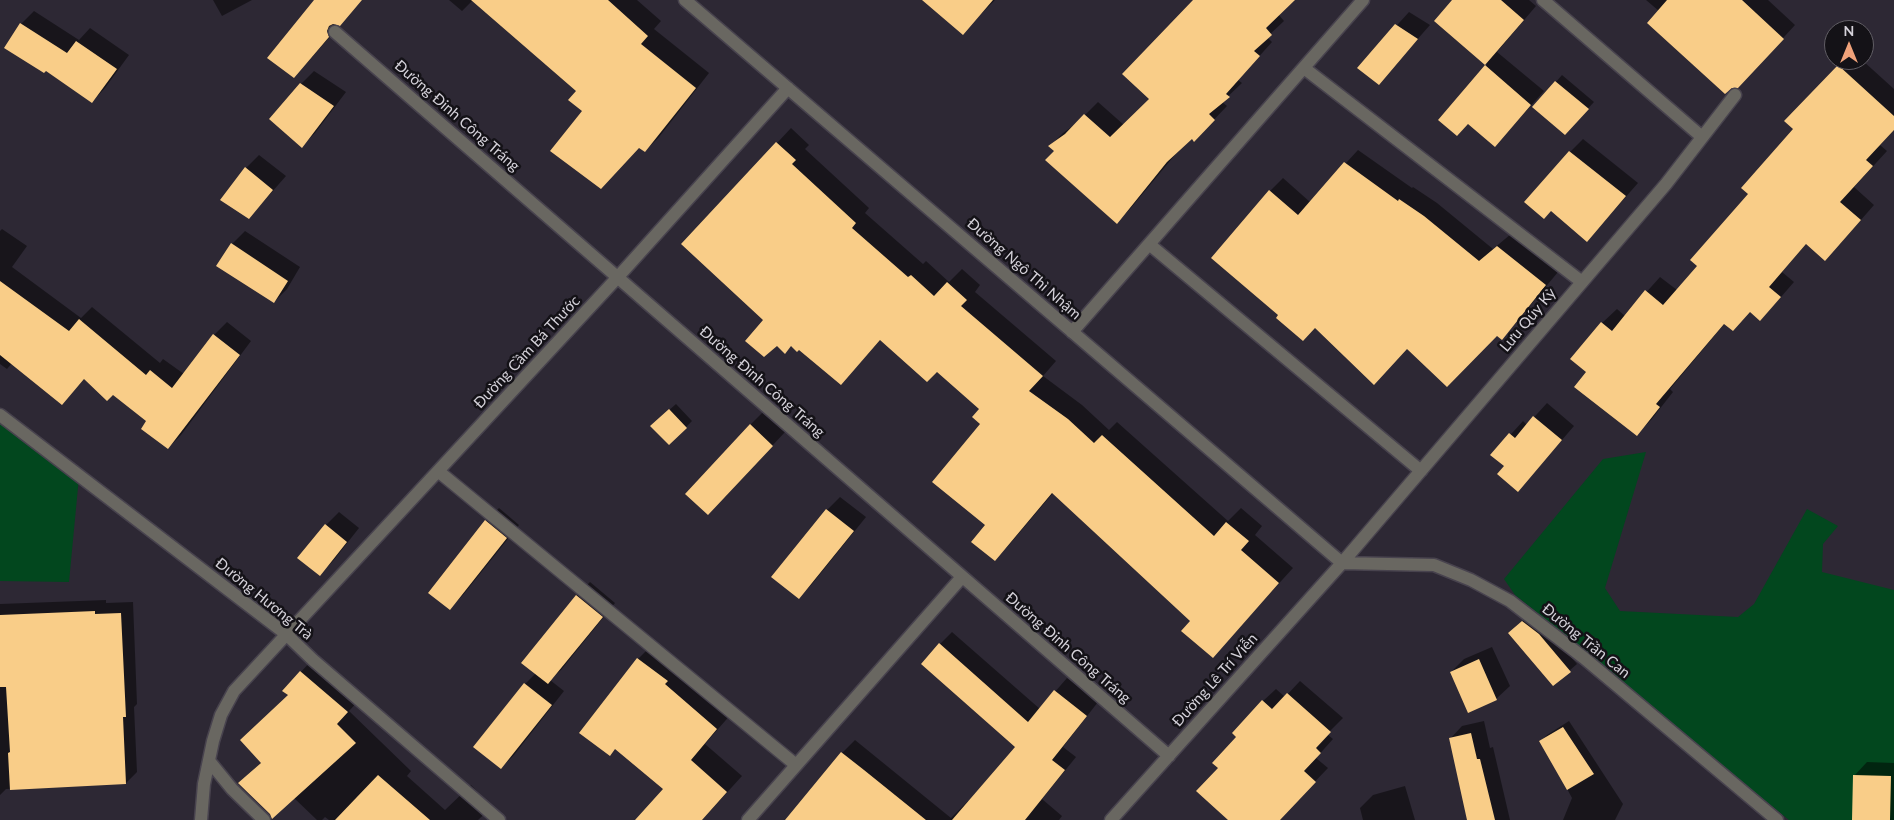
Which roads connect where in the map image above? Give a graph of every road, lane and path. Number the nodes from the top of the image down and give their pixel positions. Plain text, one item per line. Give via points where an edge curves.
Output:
1 (685, 0) edge
2 (1363, 0) edge
3 (1543, 0) edge
4 (335, 32) dead end
5 (1304, 68) junction
6 (788, 88) junction
7 (1735, 96) dead end
8 (1702, 138) junction
9 (1149, 244) junction
10 (618, 278) junction
11 (1582, 282) junction
12 (1072, 332) junction
13 (0, 415) edge
14 (438, 471) junction
15 (1421, 471) junction
16 (1342, 562) junction
17 (962, 577) junction
18 (286, 634) junction
19 (1168, 756) junction
20 (210, 762) junction
21 (796, 765) junction
22 (201, 820) edge
23 (264, 820) edge
24 (498, 820) edge
25 (748, 820) edge
26 (1111, 820) edge
27 (1777, 820) edge

1 - 6 street, Đường Ngô Thì Nhậm
2 - 5 street
3 - 8 street
4 - 10 street, Đường Đinh Công Tráng
5 - 9 street
5 - 11 street
6 - 10 street, Đường Cầm Bá Thước
6 - 12 street, Đường Ngô Thì Nhậm
7 - 8 street, Lưu Qúy Kỳ
8 - 11 street, Lưu Qúy Kỳ
9 - 12 street
9 - 15 street
10 - 14 street, Đường Cầm Bá Thước
10 - 17 street, Đường Đinh Công Tráng
11 - 15 street, Lưu Qúy Kỳ
12 - 16 street, Đường Ngô Thì Nhậm
13 - 18 street, Đường Hương Trà
14 - 18 street, Đường Cầm Bá Thước
14 - 21 street
15 - 16 street, Lưu Qúy Kỳ
16 - 19 street, Đường Lê Trí Viễn
16 - 27 street, Đường Trần Can via 1434,565 1471,580 1510,602 1584,658
17 - 19 street, Đường Đinh Công Tráng
17 - 21 street
18 - 20 street, Đường Cầm Bá Thước via 234,691 221,715
18 - 24 street, Đường Hương Trà
19 - 26 street, Đường Lê Trí Viễn
20 - 22 street, Đường Cầm Bá Thước via 204,784
20 - 23 street
21 - 25 street

